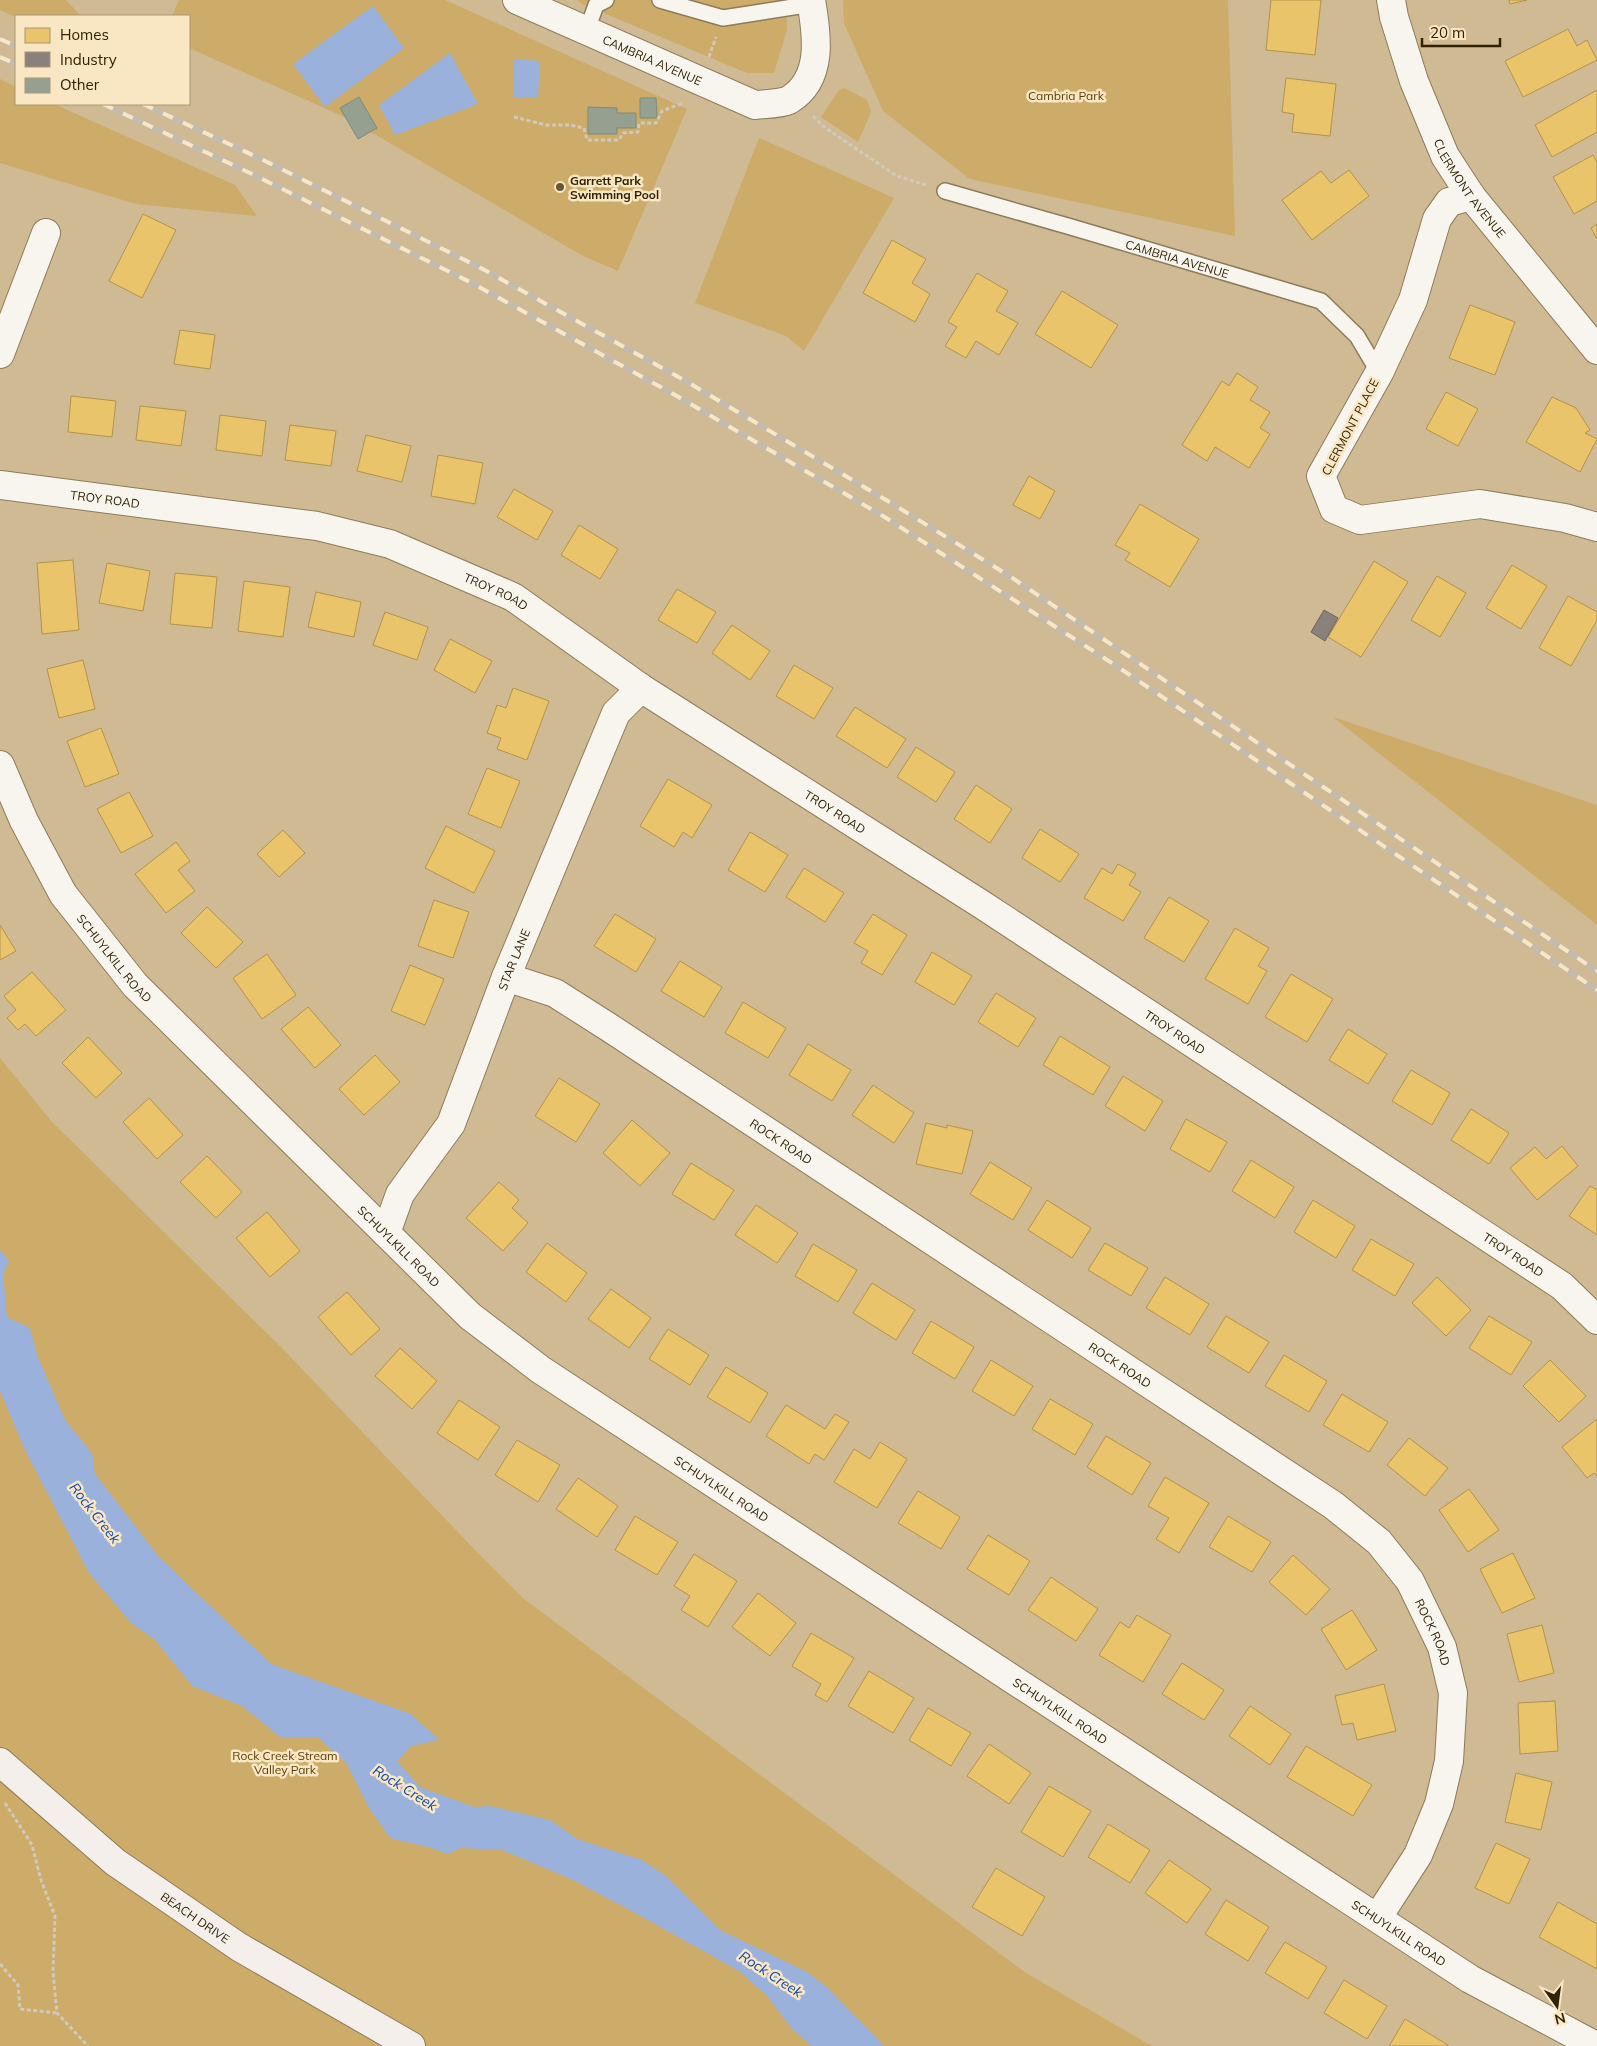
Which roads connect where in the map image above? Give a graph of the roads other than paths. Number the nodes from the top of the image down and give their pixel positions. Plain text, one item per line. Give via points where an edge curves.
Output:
1 (517, 0) edge
2 (606, 0) edge
3 (660, 0) edge
4 (1391, 0) edge
5 (812, 2) edge
6 (586, 30) junction
7 (945, 191) road end
8 (1471, 196) junction
9 (46, 232) dead end
10 (1597, 350) edge
11 (0, 354) edge
12 (1379, 372) junction
13 (0, 485) edge
14 (1597, 527) edge
15 (641, 688) junction
16 (0, 765) edge
17 (506, 977) junction
18 (386, 1233) junction
19 (1597, 1320) edge
20 (0, 1762) edge
21 (1378, 1917) junction
22 (411, 2046) edge
23 (1596, 2046) edge

1 - 6 street, CAMBRIA AVENUE
2 - 6 lane via 596,5
3 - 5 lane via 723,18
4 - 8 street, CLERMONT AVENUE via 1414,81 1445,156
5 - 6 street, CAMBRIA AVENUE via 817,55 800,107 754,105
7 - 12 lane, CAMBRIA AVENUE via 1321,301 1357,336
8 - 10 street, CLERMONT AVENUE
8 - 12 street, CLERMONT PLACE via 1449,202 1437,218 1413,300
9 - 11 street
12 - 14 street, CLERMONT PLACE via 1321,476 1334,508 1360,520 1480,504 1565,518
13 - 15 street, TROY ROAD via 317,526 390,544 514,597
15 - 17 street, STAR LANE via 616,713
15 - 19 street, TROY ROAD via 981,904 1562,1286
16 - 18 street, SCHUYLKILL ROAD via 24,822 63,894 135,986
17 - 18 street, STAR LANE via 451,1124 400,1194
17 - 21 street, ROCK ROAD via 555,993 610,1028 1333,1505 1379,1542 1410,1581 1442,1647 1454,1693 1450,1761 1439,1804 1418,1855
18 - 21 street, SCHUYLKILL ROAD via 470,1316 541,1370
20 - 22 street, BEACH DRIVE via 115,1862 148,1885 239,1947
21 - 23 street, SCHUYLKILL ROAD via 1470,1979

